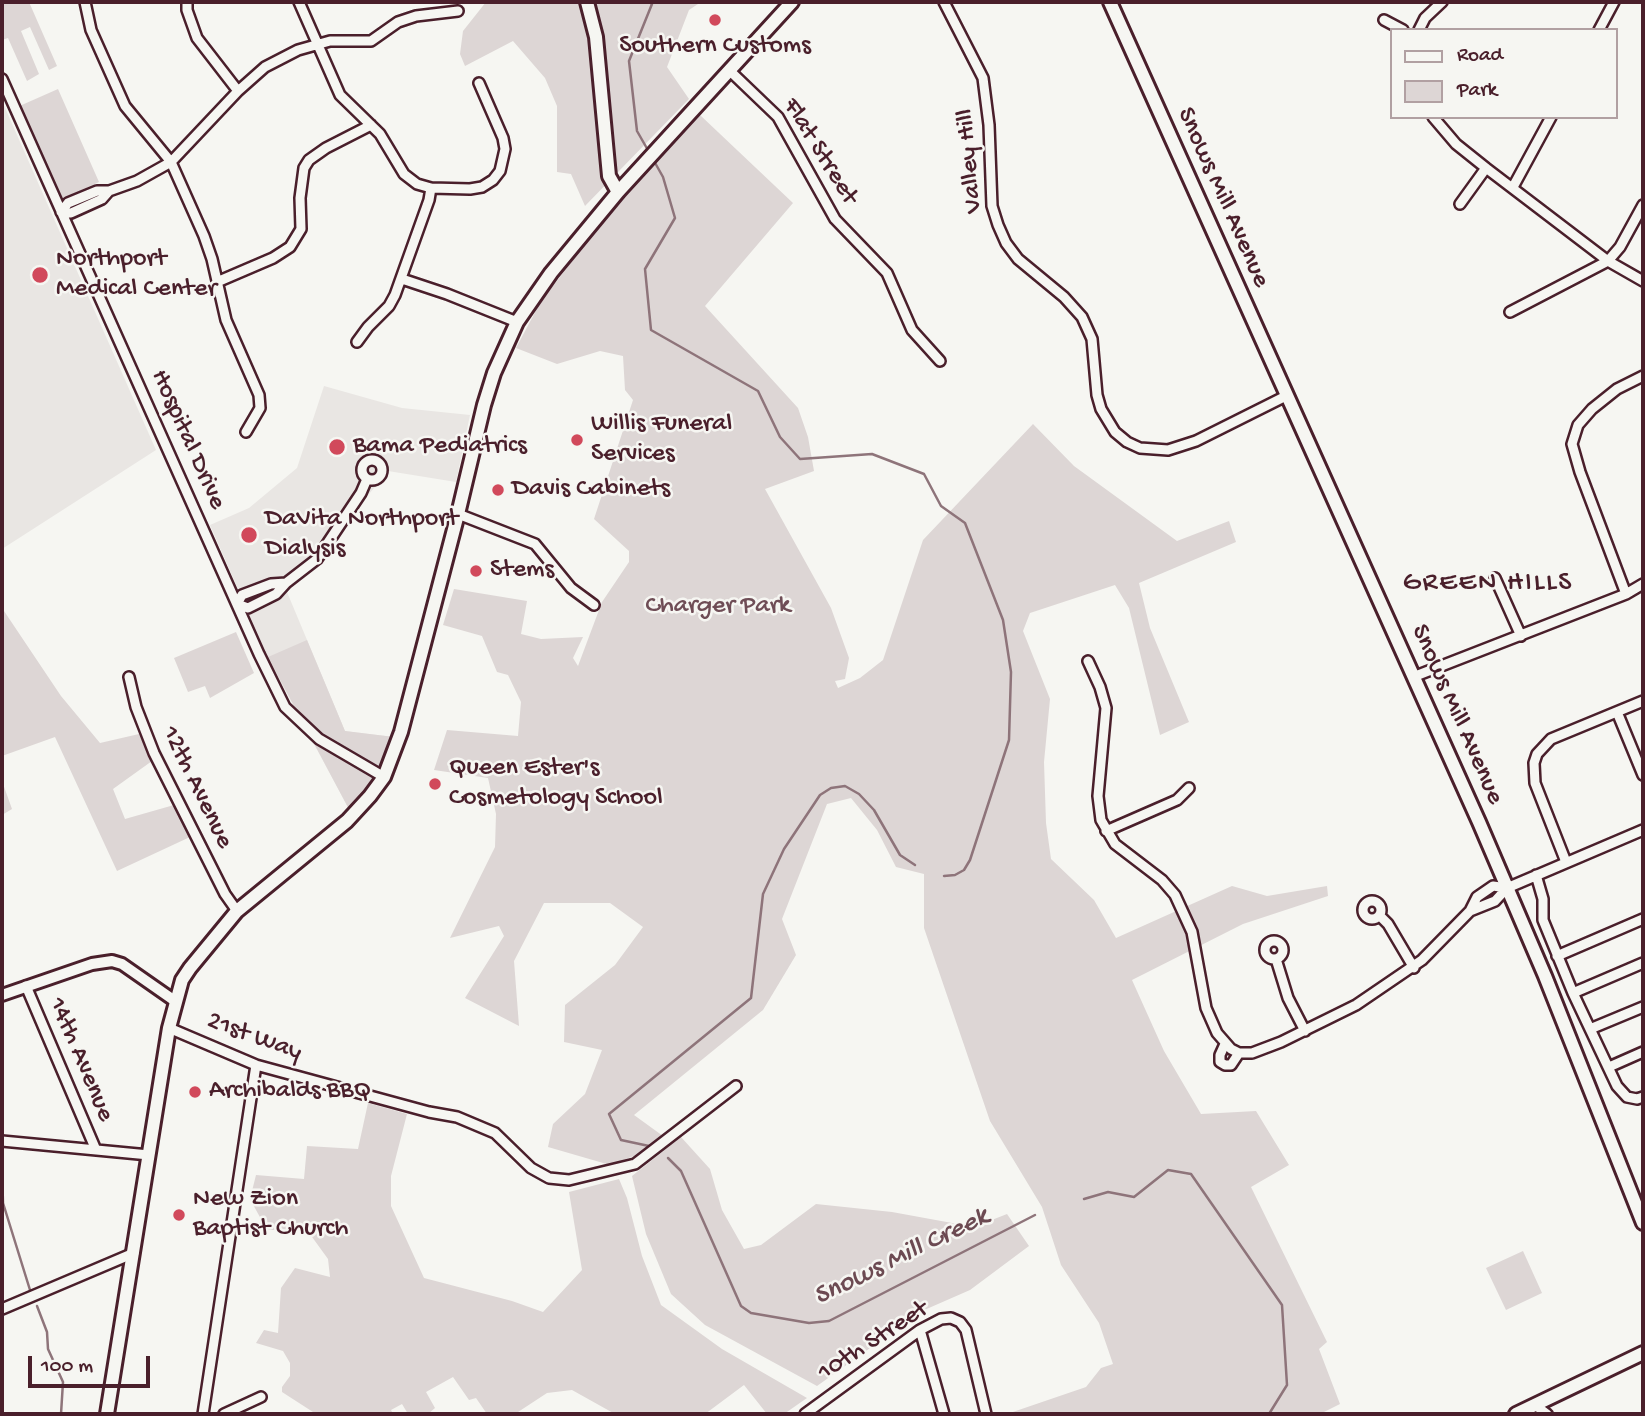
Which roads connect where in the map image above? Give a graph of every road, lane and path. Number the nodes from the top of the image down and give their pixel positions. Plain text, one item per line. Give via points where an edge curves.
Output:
1 (85, 2) edge
2 (187, 2) edge
3 (299, 2) edge
4 (587, 2) edge
5 (792, 2) edge
6 (944, 2) edge
7 (1110, 2) edge
8 (1442, 2) edge
9 (1614, 2) edge
10 (458, 11) dead end
11 (1384, 20) dead end
12 (1399, 28) edge
13 (1420, 28) edge
14 (1600, 28) edge
15 (316, 44) junction
16 (729, 70) junction
17 (2, 79) edge
18 (479, 83) dead end
19 (238, 91) junction
20 (1435, 119) edge
21 (1550, 119) edge
22 (371, 125) junction
23 (171, 162) junction
24 (1486, 168) junction
25 (609, 176) junction
26 (1513, 187) junction
27 (431, 188) junction
28 (618, 192) junction
29 (1460, 204) dead end
30 (1643, 205) edge
31 (61, 212) junction
32 (599, 215) junction
33 (1608, 261) junction
34 (402, 279) junction
35 (1643, 281) edge
36 (217, 282) junction
37 (1510, 312) dead end
38 (517, 322) junction
39 (357, 342) dead end
40 (940, 361) dead end
41 (1640, 378) edge
42 (1286, 396) junction
43 (246, 432) dead end
44 (367, 479) dead end
45 (458, 514) junction
46 (1495, 578) dead end
47 (1643, 584) edge
48 (1626, 594) junction
49 (237, 604) junction
50 (594, 605) dead end
51 (1521, 636) junction
52 (1088, 661) dead end
53 (129, 677) dead end
54 (1413, 677) junction
55 (1643, 701) edge
56 (1617, 712) junction
57 (1643, 775) edge
58 (384, 777) junction
59 (1189, 788) dead end
60 (1643, 830) edge
61 (1106, 831) junction
62 (1566, 862) junction
63 (1536, 875) junction
64 (1507, 888) junction
65 (237, 911) junction
66 (1380, 916) dead end
67 (1643, 919) edge
68 (1557, 956) junction
69 (1276, 959) dead end
70 (1643, 963) edge
71 (1414, 968) junction
72 (26, 986) junction
73 (1573, 993) junction
74 (2, 995) edge
75 (175, 1001) junction
76 (1643, 1007) edge
77 (169, 1028) junction
78 (1590, 1029) junction
79 (1305, 1031) junction
80 (1225, 1044) junction
81 (1643, 1052) edge
82 (1239, 1053) junction
83 (256, 1065) junction
84 (1609, 1066) junction
85 (736, 1086) dead end
86 (1643, 1097) edge
87 (2, 1141) edge
88 (96, 1150) junction
89 (149, 1155) junction
90 (1643, 1223) edge
91 (134, 1253) junction
92 (2, 1309) edge
93 (920, 1331) junction
94 (1643, 1353) edge
95 (261, 1397) dead end
96 (1536, 1410) edge
97 (107, 1414) edge
98 (203, 1414) edge
99 (224, 1414) edge
100 (806, 1414) edge
101 (944, 1414) edge
102 (986, 1414) edge
103 (1516, 1414) edge
104 (1547, 1414) edge

1 - 23 street via 91,30 125,106
2 - 19 street via 197,38
3 - 15 street
4 - 25 main road via 596,37
5 - 16 main road
6 - 42 street, Valley Hill via 983,78 992,206 998,225 1018,259 1082,317 1092,339 1101,410 1115,432 1140,448 1168,450 1196,442
7 - 42 main road, Snows Mill Avenue
8 - 13 street
9 - 14 street
10 - 15 street via 398,22 371,41
11 - 12 street
15 - 19 street via 265,67
15 - 22 street via 340,94
16 - 28 main road
16 - 40 street, Flat Street via 778,117 835,219 887,273 912,330
17 - 31 street, Hospital Drive
18 - 27 street via 503,138 500,171 482,187
19 - 23 street
20 - 24 street
21 - 26 street
22 - 27 street via 404,174
22 - 36 street via 309,160 301,178 301,229 290,247
23 - 31 street via 109,191 102,199 71,213
23 - 36 street via 204,236
24 - 26 street
24 - 29 street
25 - 28 main road
25 - 32 main road
26 - 33 street
27 - 34 street
28 - 32 main road
30 - 33 street
31 - 49 street, Hospital Drive
32 - 38 main road
33 - 35 street
33 - 37 street
34 - 38 street
34 - 39 street via 389,306
36 - 43 street via 226,320 259,395 260,408
38 - 45 main road via 494,373
41 - 48 street via 1604,400 1578,425 1572,444
42 - 54 main road, Snows Mill Avenue
44 - 49 street via 317,559 286,583 242,596
45 - 50 street via 535,544 571,588
45 - 58 main road via 401,732
46 - 51 street
47 - 48 street
48 - 51 street
49 - 58 street, Hospital Drive via 285,706 319,739
51 - 54 street
52 - 61 street via 1106,708 1098,807
53 - 65 street, 12th Avenue via 154,753
54 - 64 main road, Snows Mill Avenue
55 - 56 street
56 - 57 street
56 - 62 street via 1551,740 1537,754 1535,783
58 - 65 main road via 347,821
59 - 61 street via 1177,800
60 - 62 street
61 - 80 street via 1175,895 1192,932 1206,1008
62 - 63 street
63 - 64 street
63 - 68 street via 1543,920
64 - 71 street via 1493,886 1477,897 1470,911
64 - 90 main road, Snows Mill Avenue
65 - 75 main road via 190,968
66 - 71 street
67 - 68 street
68 - 73 street
69 - 79 street
70 - 73 street
71 - 79 street
72 - 74 street
72 - 75 street via 113,961
72 - 88 street, 14th Avenue
73 - 78 street
75 - 77 main road
76 - 78 street
77 - 83 street, 21st Way
77 - 89 main road
78 - 84 street
79 - 82 street via 1252,1053
80 - 82 street
80 - 82 street via 1220,1062 1231,1065
81 - 84 street
83 - 85 street, 21st Way via 457,1117 495,1133 548,1178 569,1180 635,1164
83 - 98 street
84 - 86 street via 1620,1091 1627,1097
87 - 88 street
88 - 89 street
89 - 91 main road
91 - 92 street
91 - 97 main road
93 - 100 street, 10th Street
93 - 101 street
93 - 102 street, 10th Street via 941,1319 960,1322 966,1330
94 - 96 main road
95 - 99 street
96 - 103 main road
96 - 104 street

